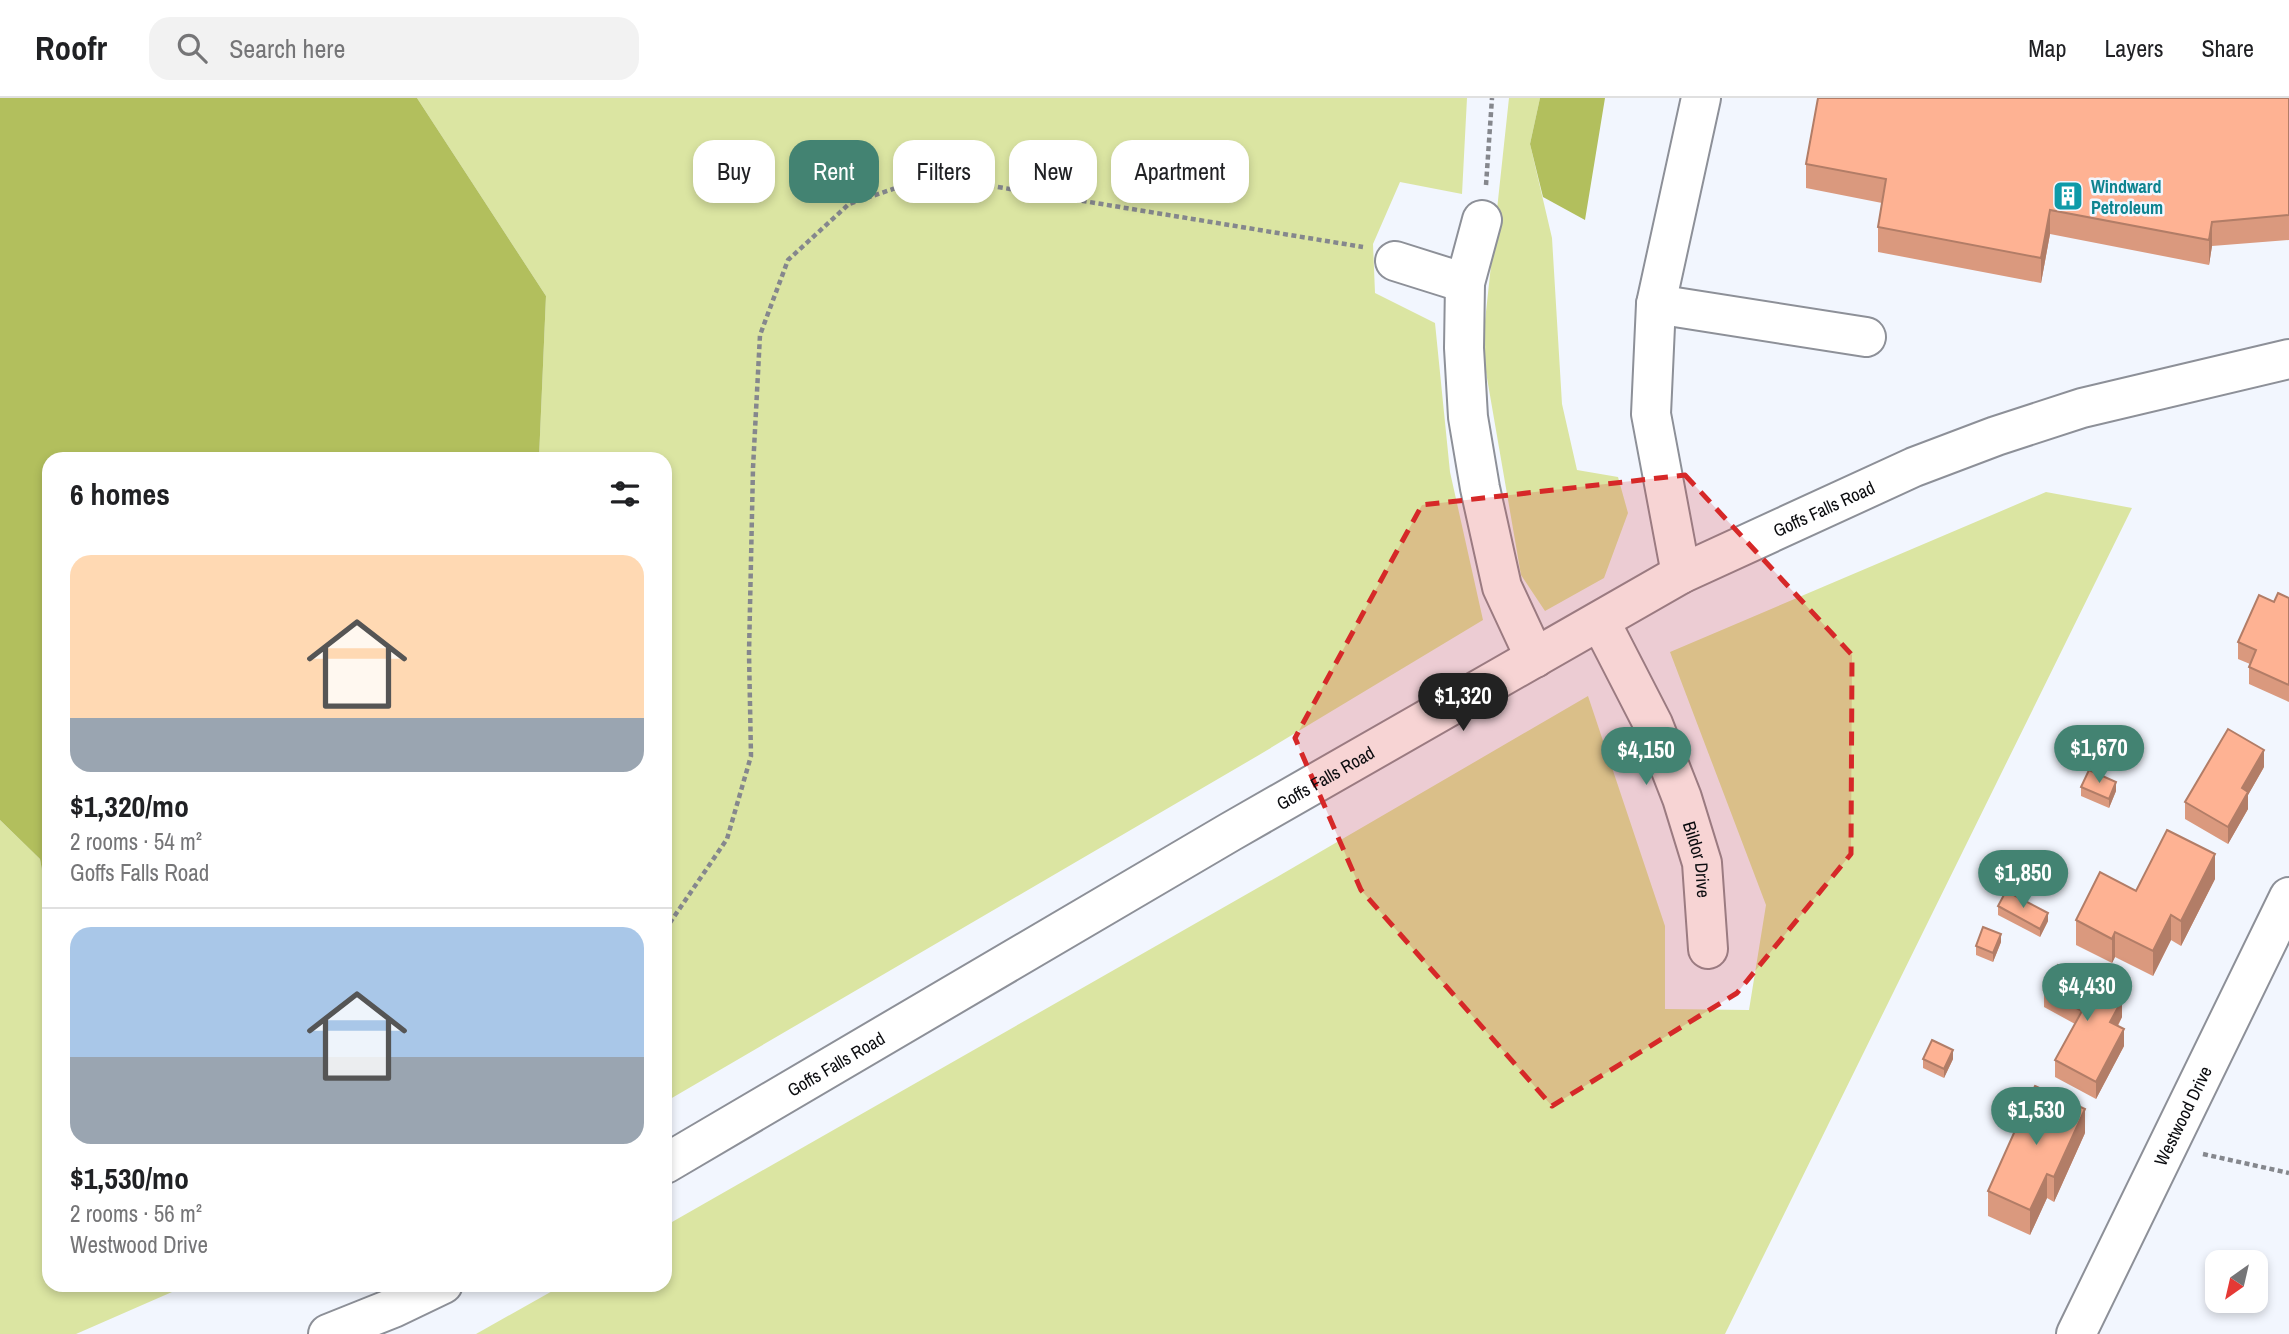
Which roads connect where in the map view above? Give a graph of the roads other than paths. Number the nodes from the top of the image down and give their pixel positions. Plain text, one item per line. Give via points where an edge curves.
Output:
1 (1701, 98) edge
2 (1482, 220) road end
3 (1395, 261) road end
4 (1465, 283) junction
5 (1656, 304) junction
6 (1866, 337) dead end
7 (2289, 359) edge
8 (1681, 574) junction
9 (1600, 621) junction
10 (1535, 658) junction
11 (2289, 897) edge
12 (1709, 950) dead end
13 (672, 1160) edge
14 (426, 1292) edge
15 (328, 1334) edge
16 (2076, 1334) edge

1 - 5 street
2 - 4 street
3 - 4 street
4 - 10 street via 1468,417 1480,488 1502,587
5 - 6 street
5 - 8 street via 1651,414
7 - 8 street, Goffs Falls Road via 2082,408 1996,436 1914,467
8 - 9 street, Goffs Falls Road
9 - 10 street, Goffs Falls Road
9 - 12 street, Bildor Drive via 1653,724 1682,798 1702,863
10 - 13 street, Goffs Falls Road
11 - 16 street, Westwood Drive
14 - 15 street

